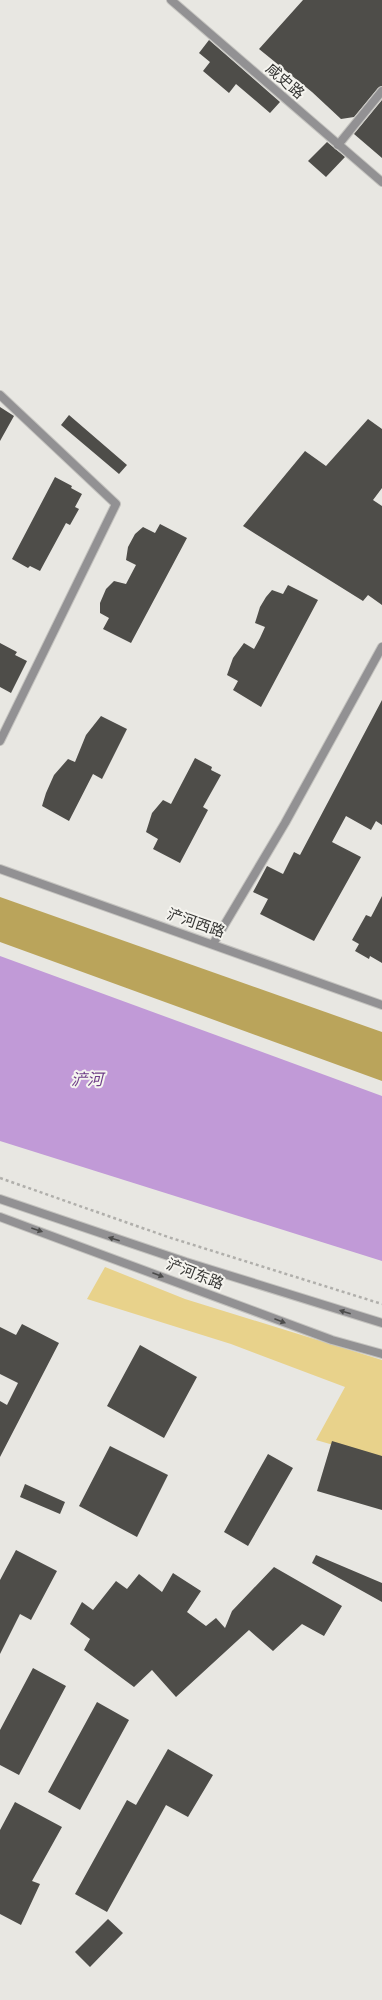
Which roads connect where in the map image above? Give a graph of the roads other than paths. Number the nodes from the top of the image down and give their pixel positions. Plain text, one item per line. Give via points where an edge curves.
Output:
1 (171, 0) edge
2 (382, 91) edge
3 (338, 145) junction
4 (382, 182) edge
5 (0, 395) edge
6 (382, 647) edge
7 (0, 740) edge
8 (0, 868) edge
9 (213, 944) junction
10 (382, 1005) edge
11 (0, 1199) edge
12 (0, 1217) edge
13 (382, 1323) edge
14 (382, 1354) edge

1 - 3 street, 咸史路
2 - 3 street
3 - 4 street, 咸史路
5 - 7 street via 116,504
6 - 9 street via 285,823
8 - 9 street, 浐河西路
9 - 10 street, 浐河西路
13 -> 11 street, 浐河东路 via 186,1262
12 -> 14 street, 浐河东路 via 332,1340

